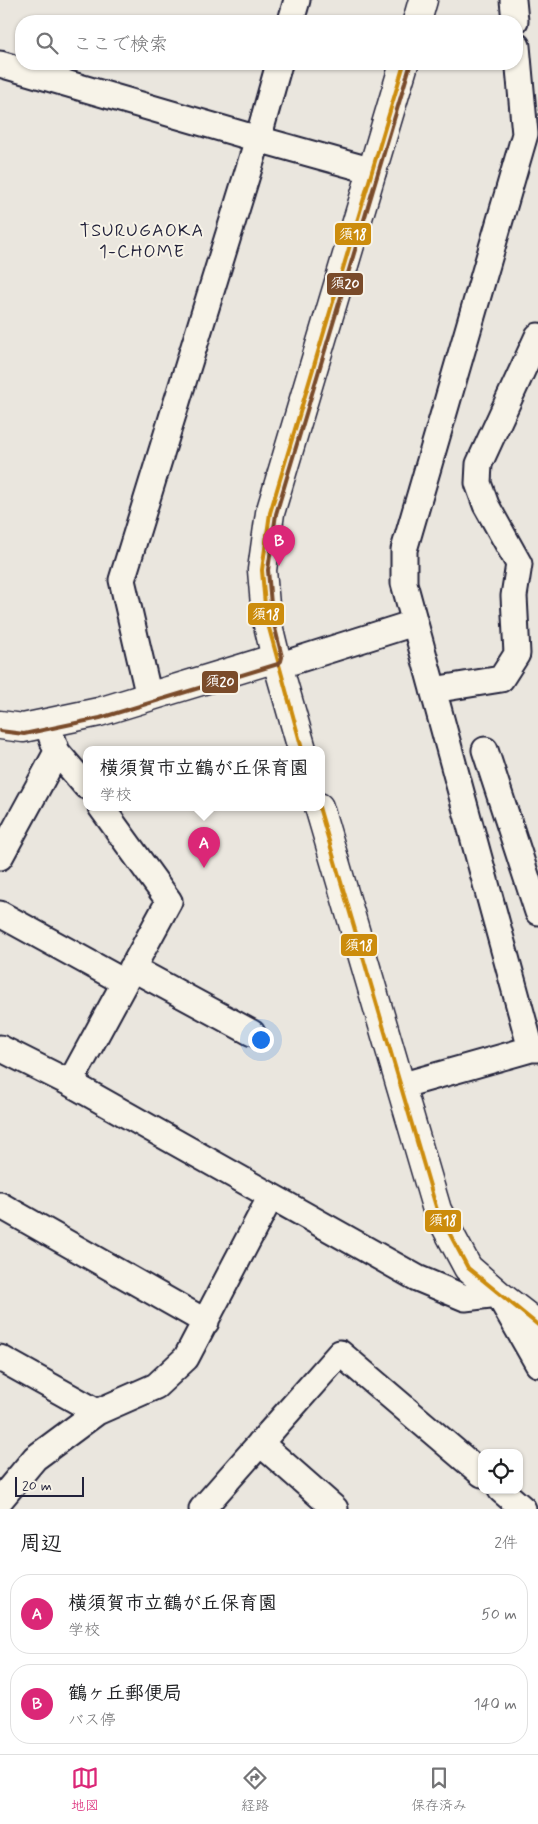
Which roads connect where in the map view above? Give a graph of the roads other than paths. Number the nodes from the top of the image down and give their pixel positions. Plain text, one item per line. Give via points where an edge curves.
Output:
1 (297, 0) edge
2 (423, 0) edge
3 (513, 0) edge
4 (293, 15) edge
5 (419, 15) edge
6 (514, 15) edge
7 (0, 64) edge
8 (15, 68) edge
9 (21, 70) edge
10 (277, 70) edge
11 (402, 70) edge
12 (521, 70) edge
13 (531, 137) edge
14 (258, 139) junction
15 (373, 171) junction
16 (538, 336) edge
17 (414, 623) junction
18 (277, 662) junction
19 (433, 690) junction
20 (149, 697) junction
21 (46, 724) junction
22 (0, 725) edge
23 (301, 746) edge
24 (485, 750) dead end
25 (57, 752) junction
26 (83, 782) edge
27 (104, 811) edge
28 (320, 811) edge
29 (0, 857) edge
30 (538, 912) edge
31 (0, 914) edge
32 (128, 975) junction
33 (252, 1033) dead end
34 (0, 1048) edge
35 (535, 1049) edge
36 (70, 1083) junction
37 (400, 1086) junction
38 (271, 1196) junction
39 (0, 1205) edge
40 (498, 1294) junction
41 (206, 1322) junction
42 (538, 1325) edge
43 (0, 1358) edge
44 (538, 1364) edge
45 (97, 1412) junction
46 (260, 1442) junction
47 (478, 1471) edge
48 (505, 1494) edge
49 (0, 1500) edge
50 (202, 1509) edge
51 (335, 1509) edge
52 (522, 1509) edge

1 - 4 street
2 - 5 street
3 - 6 street
7 - 8 street
9 - 14 street
10 - 14 street
11 - 15 street
12 - 13 street
13 - 17 street via 404,550 404,583
14 - 15 street
14 - 20 street via 122,580
15 - 18 street via 270,513 262,570 266,616
16 - 19 street via 479,464 478,483 486,504 518,564 514,596 517,654 501,679
17 - 18 street
17 - 19 street
18 - 20 street
18 - 23 street
19 - 35 street
20 - 21 street
21 - 22 street via 23,728
21 - 25 street
24 - 30 street
25 - 26 street
25 - 29 street
27 - 32 street via 169,901
28 - 37 street
31 - 32 street
32 - 33 street
32 - 36 street
34 - 36 street
35 - 37 street
36 - 38 street
37 - 40 street via 437,1210 468,1268
38 - 40 street via 417,1278 465,1298
38 - 41 street
39 - 41 street
40 - 42 street
40 - 44 street
41 - 45 street via 186,1358 156,1386
43 - 45 street
45 - 49 street via 35,1458
46 - 47 street via 340,1353
46 - 50 street
46 - 51 street
48 - 52 street

